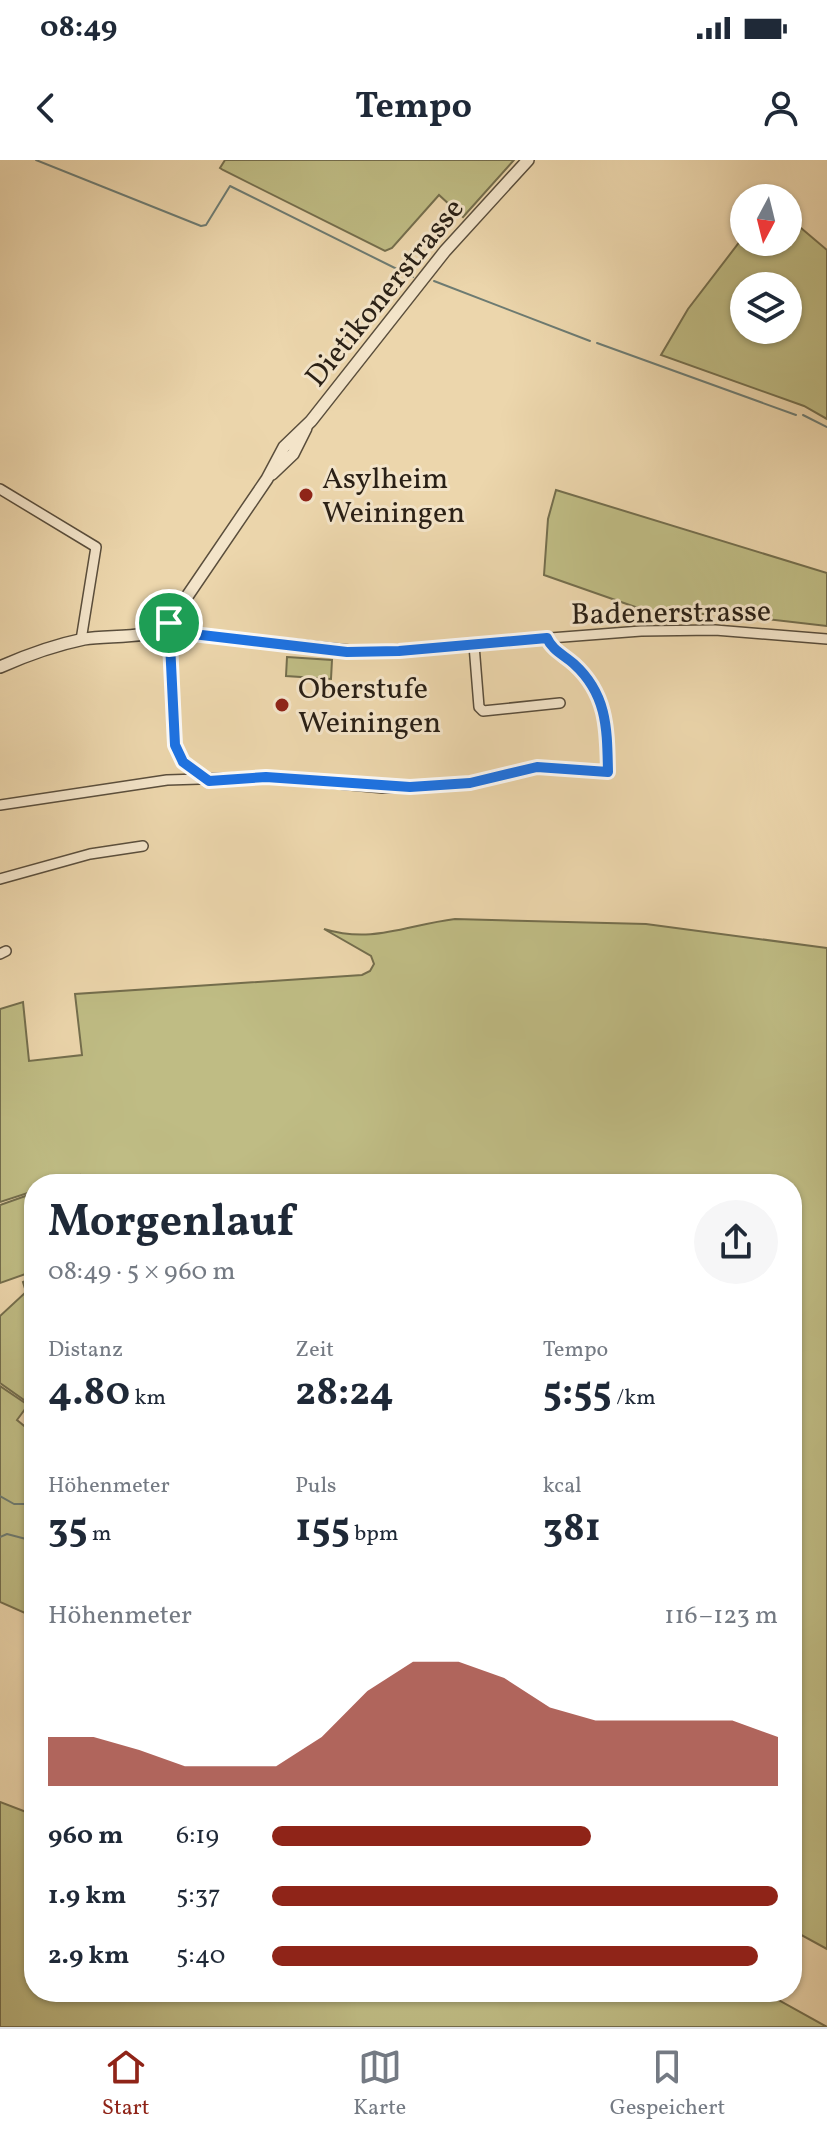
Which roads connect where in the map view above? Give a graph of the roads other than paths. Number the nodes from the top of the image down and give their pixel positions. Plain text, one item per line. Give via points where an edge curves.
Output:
1 (528, 160) edge
2 (0, 489) edge
3 (169, 623) junction
4 (547, 638) junction
5 (827, 639) edge
6 (81, 640) junction
7 (474, 645) junction
8 (0, 667) edge
9 (560, 703) dead end
10 (209, 781) junction
11 (0, 805) edge
12 (143, 846) dead end
13 (0, 879) edge

1 - 3 street, Dietikonerstrasse via 445,251 311,421 284,447
2 - 6 street via 96,547
3 - 6 street via 153,633
3 - 7 street, Badenerstrasse via 193,634 347,652
3 - 10 street via 175,745 183,762
4 - 5 street, Badenerstrasse via 715,630
4 - 7 street, Badenerstrasse
4 - 10 street via 601,698 607,715 608,772 537,767 470,783 410,787 266,777
6 - 8 street
7 - 9 street via 483,711
10 - 11 street via 143,782
12 - 13 street via 90,854

